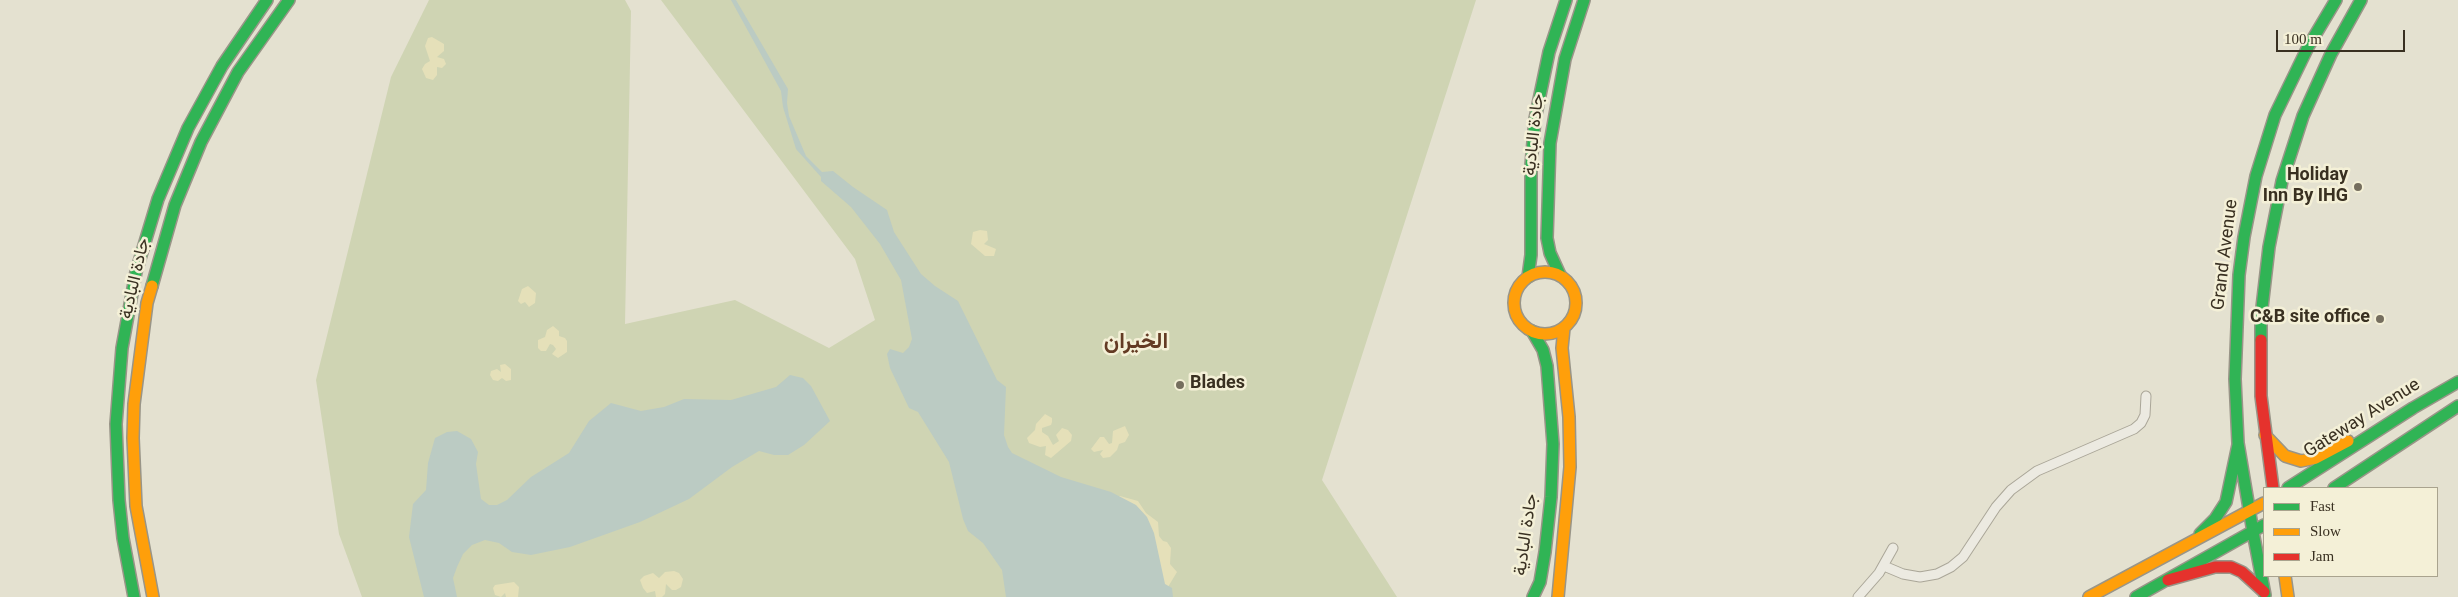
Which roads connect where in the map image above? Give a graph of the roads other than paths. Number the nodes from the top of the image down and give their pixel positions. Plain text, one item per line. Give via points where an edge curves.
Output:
1 (267, 0) edge
2 (290, 0) edge
3 (1566, 0) edge
4 (1576, 0) edge
5 (1584, 0) edge
6 (2336, 0) edge
7 (2361, 0) edge
8 (1571, 38) junction
9 (1560, 275) junction
10 (1528, 277) junction
11 (1564, 328) junction
12 (1532, 331) junction
13 (2458, 382) edge
14 (2146, 396) dead end
15 (2458, 406) edge
16 (2458, 414) edge
17 (2441, 418) junction
18 (2265, 434) junction
19 (2365, 439) junction
20 (2238, 443) junction
21 (2273, 487) edge
22 (2290, 487) edge
23 (2336, 487) edge
24 (2263, 504) edge
25 (2250, 511) junction
26 (2263, 527) edge
27 (2253, 532) junction
28 (2187, 545) junction
29 (1893, 548) dead end
30 (1884, 566) junction
31 (2285, 577) edge
32 (2291, 577) edge
33 (2168, 580) junction
34 (2264, 594) edge
35 (2288, 596) edge
36 (134, 597) edge
37 (153, 597) edge
38 (1533, 597) edge
39 (1558, 597) edge
40 (1858, 597) edge
41 (2089, 597) edge
42 (2136, 597) edge

1 - 36 main road, جادة البادية via 222,66 188,128 158,199 134,282 122,348 116,424 119,500
2 - 37 main road, جادة البادية via 238,72 201,142 175,205 151,286 141,336 133,438 136,506
3 - 10 main road, جادة البادية via 1549,52 1535,119
4 - 8 main road via 1569,21
5 - 8 main road, جادة البادية
6 - 20 main road, Grand Avenue via 2308,47 2275,115 2256,176 2239,275 2235,379
7 - 18 main road via 2331,54 2303,116 2275,210 2261,316 2261,396
8 - 9 main road, جادة البادية via 1556,100 1549,164 1547,238
9 - 10 main road via 1540,272
9 - 11 main road via 1570,284 1576,302 1573,317
10 - 12 main road via 1518,290 1514,304 1518,318
11 - 12 main road via 1550,333
11 - 39 main road, جادة البادية via 1562,348 1570,467
12 - 38 main road, جادة البادية via 1546,360 1553,444 1552,497 1545,552 1540,582
13 - 19 main road, Gateway Avenue
14 - 30 street via 2145,415 2138,426 2037,471 2010,490 1964,557 1951,568 1920,577
15 - 17 main road
16 - 17 main road
17 - 23 main road
18 - 19 main road via 2285,456 2301,462 2348,441
18 - 21 main road
19 - 22 main road, Gateway Avenue
20 - 25 main road, Grand Avenue
20 - 28 main road via 2226,502 2215,519
24 - 25 main road
25 - 27 main road, Grand Avenue
25 - 28 main road
26 - 27 main road
27 - 33 main road
27 - 34 main road, Grand Avenue
28 - 41 main road
29 - 30 street
30 - 40 street
31 - 35 main road
32 - 35 main road
33 - 34 main road via 2215,567 2231,567 2242,572
33 - 42 main road

